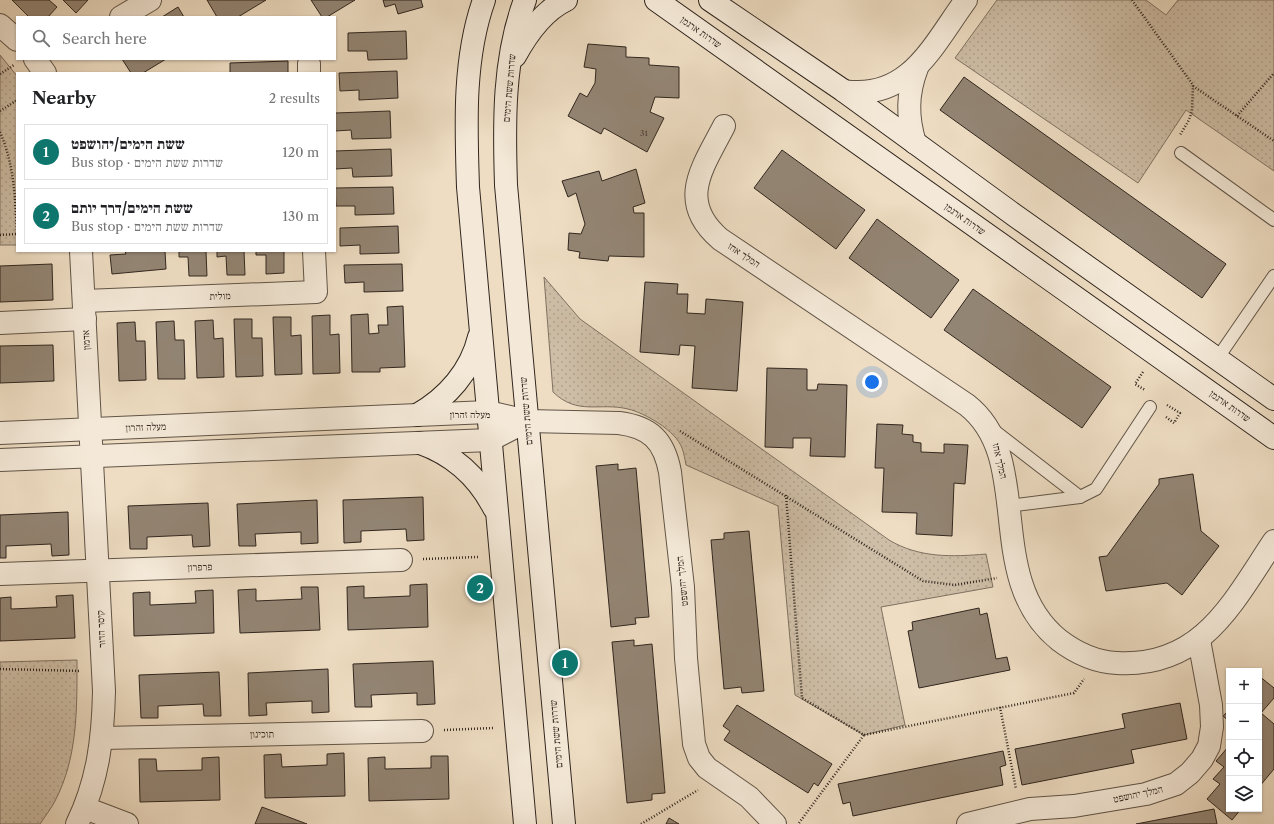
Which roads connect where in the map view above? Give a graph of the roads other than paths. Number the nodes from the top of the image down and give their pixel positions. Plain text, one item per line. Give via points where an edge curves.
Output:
1 (150, 0) edge
2 (484, 0) edge
3 (525, 0) edge
4 (566, 0) edge
5 (656, 0) edge
6 (966, 0) edge
7 (716, 3) edge
8 (123, 16) edge
9 (0, 25) edge
10 (16, 39) edge
11 (509, 67) junction
12 (917, 68) junction
13 (844, 91) junction
14 (724, 126) dead end
15 (915, 143) junction
16 (1181, 153) road end
17 (1274, 220) edge
18 (81, 252) edge
19 (314, 252) edge
20 (1274, 276) edge
21 (84, 310) junction
22 (0, 323) edge
23 (480, 332) junction
24 (1217, 359) junction
25 (1274, 399) edge
26 (1150, 407) dead end
27 (488, 412) junction
28 (417, 415) junction
29 (527, 421) junction
30 (987, 425) junction
31 (90, 429) junction
32 (0, 433) edge
33 (1274, 438) edge
34 (490, 440) junction
35 (420, 443) junction
36 (92, 456) junction
37 (0, 460) edge
38 (1080, 497) junction
39 (1008, 506) junction
40 (497, 515) junction
41 (1274, 541) edge
42 (401, 560) road end
43 (98, 571) junction
44 (0, 574) edge
45 (1199, 640) junction
46 (422, 731) road end
47 (102, 738) junction
48 (81, 816) edge
49 (127, 824) edge
50 (525, 824) edge
51 (564, 824) edge
52 (775, 824) edge
53 (968, 824) edge

1 - 8 street
2 - 23 street via 475,33 467,124 470,218
3 - 11 street, שדרות ששת הימים
4 - 11 street via 544,15
5 - 33 street, שדרות ארגמן
6 - 12 street
7 - 13 street
9 - 10 street
11 - 29 street, שדרות ששת הימים via 505,125 506,185
12 - 13 street via 902,81 884,89 866,92
12 - 15 street via 908,104
13 - 15 street
14 - 30 street, המלך אחז via 700,172 696,188 695,197 700,215 711,232 967,405
15 - 24 street
16 - 17 lane
18 - 21 street, אדמון
19 - 21 street, מולית via 316,292
20 - 24 lane
21 - 22 street, מולית
21 - 31 street, אדמון
23 - 27 street
23 - 28 street via 478,343 461,377 443,398
24 - 25 street
26 - 38 lane via 1096,489
27 - 28 street, מעלה זהרון
27 - 29 street, מעלה זהרון
27 - 34 street
28 - 31 street, מעלה זהרון
29 - 34 street
29 - 51 street, שדרות ששת הימים
29 - 52 street, המלך יהושפט via 619,423 638,427 656,438 662,447 670,472 683,587 694,744 699,758 707,768 749,797
30 - 38 lane
30 - 39 street, המלך אחז via 999,452
31 - 32 street, מעלה זהרון
31 - 36 street, קיסר הדור
34 - 35 street
34 - 40 street
35 - 36 street
35 - 40 street via 451,458 470,473 488,497
36 - 37 street
36 - 43 street, קיסר הדור
38 - 39 lane
39 - 45 street, המלך אחז via 1014,557 1026,598 1046,629 1073,651 1103,662 1136,664 1169,657
40 - 50 street
41 - 45 street, המלך אחז via 1224,614
42 - 43 street, פרפרון
43 - 44 street, פרפרון
43 - 47 street, קיסר הדור via 103,672
45 - 53 street, המלך יהושפט via 1211,705 1212,727 1209,746 1190,773 1176,784 1146,794 1074,806 1020,811
46 - 47 street, תוכינון
47 - 48 street, קיסר הדור via 98,768
48 - 49 street

